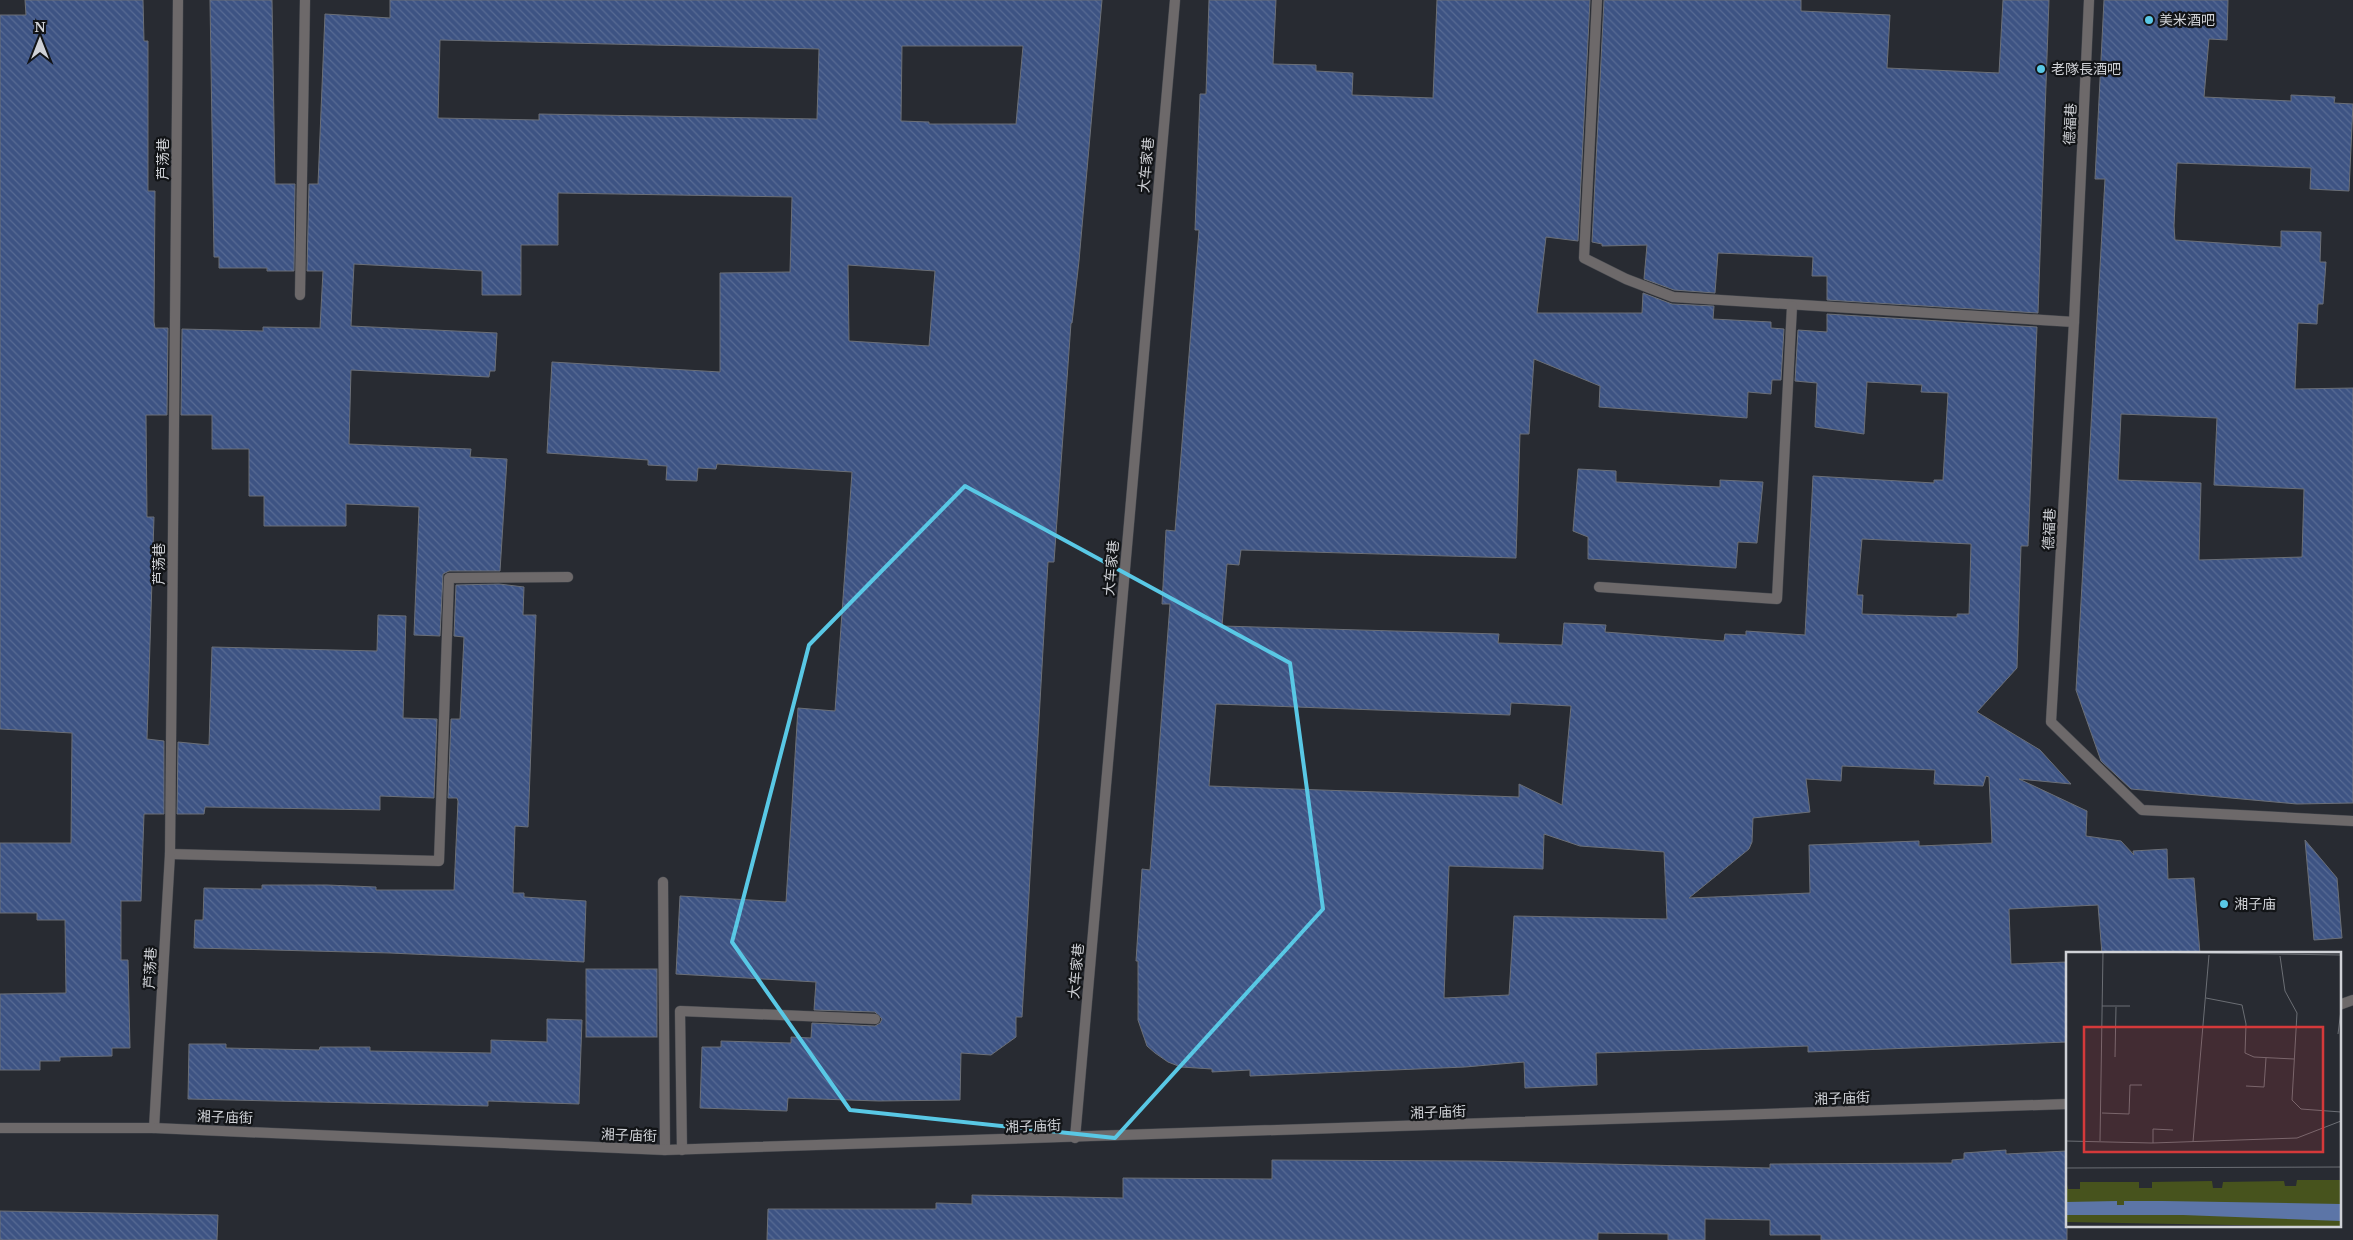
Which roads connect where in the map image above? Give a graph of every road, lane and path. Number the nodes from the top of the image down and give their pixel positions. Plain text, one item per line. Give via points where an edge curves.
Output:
1 (178, 0) edge
2 (305, 0) edge
3 (1175, 0) edge
4 (1597, 0) edge
5 (2089, 0) edge
6 (300, 295) dead end
7 (1792, 306) junction
8 (2074, 322) junction
9 (568, 577) dead end
10 (1599, 587) dead end
11 (2353, 821) edge
12 (170, 854) junction
13 (663, 882) dead end
14 (2353, 1000) edge
15 (2340, 1005) edge
16 (875, 1018) dead end
17 (2066, 1104) edge
18 (0, 1128) edge
19 (154, 1128) junction
20 (1075, 1138) junction
21 (665, 1150) junction
22 (682, 1150) junction

1 - 12 street, 芦荡巷
2 - 6 street
3 - 20 street, 大车家巷
4 - 7 street via 1584,258 1673,297
5 - 8 street, 德福巷
7 - 8 street
7 - 10 street via 1777,599
8 - 11 street, 德福巷 via 2051,722 2142,810
9 - 12 street via 449,578 439,861
12 - 19 street, 芦荡巷
13 - 21 street
14 - 15 street
16 - 22 street via 680,1011
17 - 20 street, 湘子庙街
18 - 19 street, 湘子庙街
19 - 21 street, 湘子庙街
20 - 22 street, 湘子庙街
21 - 22 street, 湘子庙街

